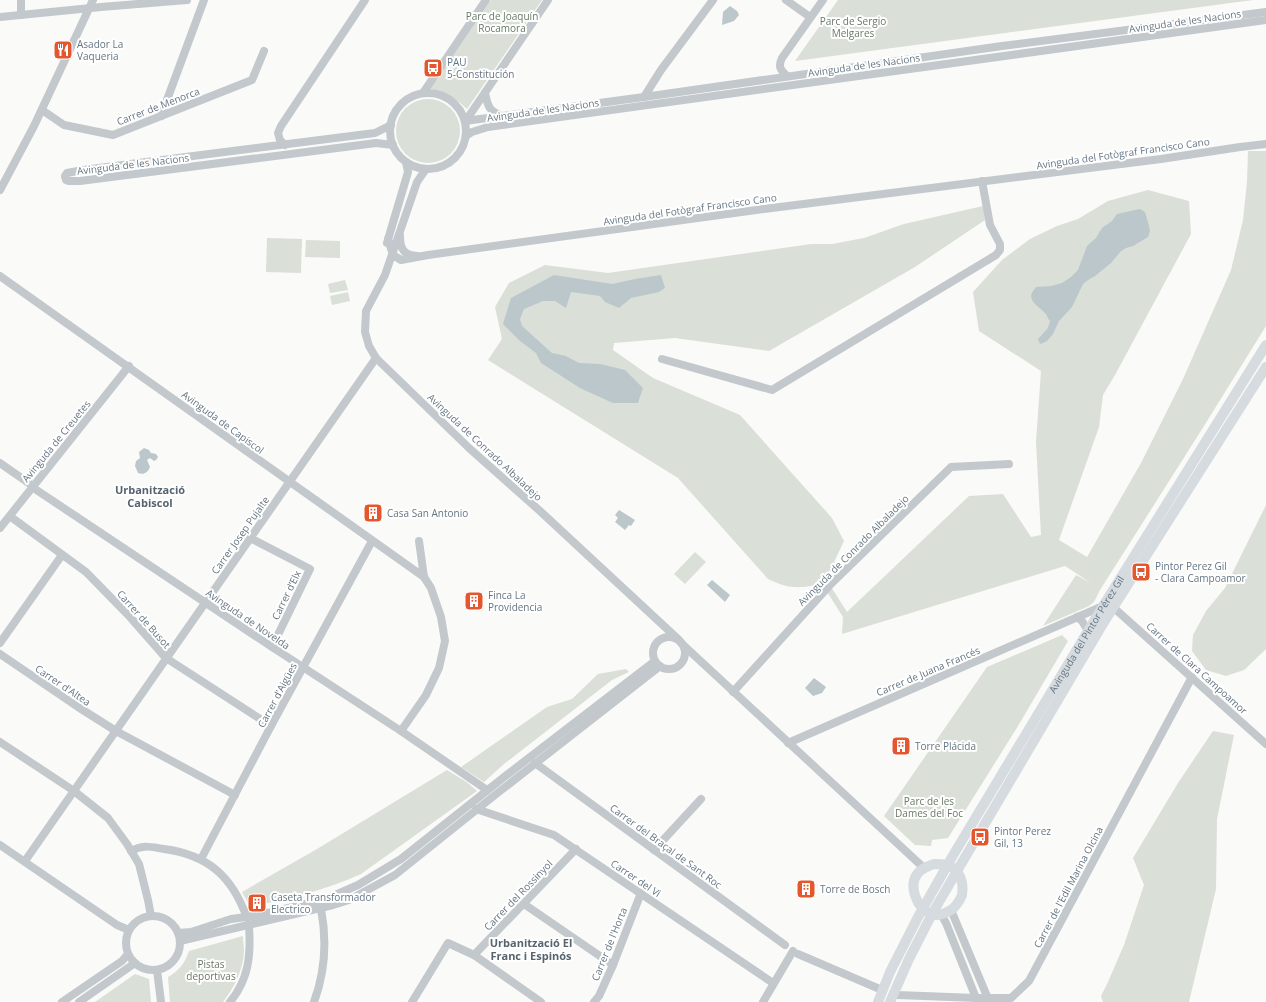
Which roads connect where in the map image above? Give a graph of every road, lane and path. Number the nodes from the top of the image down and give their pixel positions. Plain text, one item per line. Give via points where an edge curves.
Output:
1 (21, 0) edge
2 (93, 0) edge
3 (187, 0) edge
4 (204, 0) edge
5 (365, 0) edge
6 (486, 0) edge
7 (548, 0) edge
8 (712, 0) edge
9 (786, 0) edge
10 (823, 0) edge
11 (89, 9) junction
12 (1266, 12) edge
13 (21, 15) junction
14 (0, 17) edge
15 (810, 17) junction
16 (1251, 18) junction
17 (1266, 20) edge
18 (264, 51) dead end
19 (786, 76) junction
20 (423, 93) junction
21 (485, 93) junction
22 (644, 97) junction
23 (42, 110) junction
24 (161, 116) junction
25 (501, 116) junction
26 (465, 120) junction
27 (391, 125) junction
28 (466, 136) junction
29 (1266, 144) edge
30 (285, 145) junction
31 (393, 145) junction
32 (406, 162) junction
33 (426, 169) junction
34 (4, 177) edge
35 (982, 181) junction
36 (0, 190) edge
37 (400, 232) junction
38 (387, 242) junction
39 (393, 255) junction
40 (419, 256) junction
41 (401, 260) junction
42 (385, 275) junction
43 (0, 276) edge
44 (1266, 345) edge
45 (376, 358) junction
46 (662, 359) dead end
47 (129, 366) junction
48 (1266, 367) edge
49 (0, 464) edge
50 (1009, 464) dead end
51 (289, 482) junction
52 (33, 486) junction
53 (10, 517) junction
54 (0, 528) edge
55 (250, 538) junction
56 (372, 541) junction
57 (419, 541) dead end
58 (62, 555) junction
59 (424, 577) junction
60 (206, 602) junction
61 (1103, 606) junction
62 (1114, 608) junction
63 (1077, 617) junction
64 (663, 626) junction
65 (1088, 631) junction
66 (659, 640) junction
67 (680, 642) junction
68 (0, 643) edge
69 (272, 647) junction
70 (0, 654) edge
71 (695, 656) junction
72 (166, 658) junction
73 (683, 659) junction
74 (658, 664) junction
75 (304, 667) junction
76 (1192, 677) junction
77 (733, 692) junction
78 (271, 726) junction
79 (116, 731) junction
80 (401, 731) junction
81 (0, 742) edge
82 (788, 743) junction
83 (1266, 744) edge
84 (535, 763) junction
85 (487, 790) junction
86 (74, 791) junction
87 (236, 795) junction
88 (701, 799) dead end
89 (476, 810) junction
90 (0, 845) edge
91 (576, 849) junction
92 (654, 850) junction
93 (131, 851) junction
94 (201, 860) junction
95 (25, 861) junction
96 (948, 865) junction
97 (924, 868) junction
98 (957, 871) junction
99 (641, 893) junction
100 (524, 904) junction
101 (922, 908) junction
102 (321, 909) junction
103 (951, 910) junction
104 (937, 914) junction
105 (151, 916) junction
106 (248, 922) junction
107 (129, 930) junction
108 (178, 933) junction
109 (180, 941) junction
110 (785, 945) dead end
111 (128, 954) junction
112 (474, 955) junction
113 (134, 963) junction
114 (613, 965) junction
115 (157, 970) junction
116 (773, 983) junction
117 (882, 990) junction
118 (892, 998) edge
119 (976, 998) junction
120 (988, 1000) edge
121 (62, 1002) edge
122 (80, 1002) edge
123 (161, 1002) edge
124 (230, 1002) edge
125 (314, 1002) edge
126 (412, 1002) edge
127 (541, 1002) edge
128 (594, 1002) edge
129 (763, 1002) edge
130 (878, 1002) edge

1 - 13 street
2 - 11 street
3 - 11 street
4 - 24 street
5 - 30 street via 281,126 278,133
6 - 20 street
7 - 21 street
8 - 22 street
9 - 15 street
10 - 15 street
11 - 13 street
11 - 23 street
12 - 16 street, Avinguda de les Nacions
13 - 14 street
15 - 19 street via 779,65
16 - 17 street, Avinguda de les Nacions
16 - 19 street, Avinguda de les Nacions via 1002,46
16 - 28 street, Avinguda de les Nacions via 488,127
18 - 24 street, Carrer de Menorca via 252,80
19 - 22 street, Avinguda de les Nacions
20 - 26 street via 446,96 456,104
20 - 27 street via 406,99 397,109
21 - 25 street via 489,108
21 - 26 street
22 - 25 street, Avinguda de les Nacions
23 - 24 street, Carrer de Menorca via 64,125 113,135
23 - 34 street
25 - 26 street, Avinguda de les Nacions
26 - 28 street
27 - 30 street, Avinguda de les Nacions via 375,133
27 - 31 street
28 - 33 street via 459,153 449,163 438,168
29 - 35 street, Avinguda del Fotògraf Francisco Cano
30 - 31 street, Avinguda de les Nacions via 83,170 67,173 65,176 68,181 80,180 375,143
31 - 32 street
32 - 33 street
32 - 38 street via 408,172
33 - 37 street via 417,182
34 - 36 street
35 - 40 street, Avinguda del Fotògraf Francisco Cano
35 - 46 street via 990,225 1000,244 1000,250 996,255 772,390
37 - 39 street
37 - 40 street via 400,244 404,251
38 - 39 street
38 - 42 street
39 - 41 street
39 - 42 street
40 - 41 street, Avinguda del Fotògraf Francisco Cano
41 - 42 street
42 - 45 street via 366,311 365,332
43 - 47 street, Avinguda de Capiscol
44 - 61 main road, Avinguda del Pintor Pérez Gil
45 - 51 street, Carrer Josep Pujalte
45 - 64 street, Avinguda de Conrado Albaladejo via 469,448
47 - 51 street, Avinguda de Capiscol
47 - 52 street, Avinguda de Creuetes
48 - 62 main road, Avinguda del Pintor Pérez Gil
49 - 52 street, Avinguda de Novelda
50 - 77 street, Avinguda de Conrado Albaladejo via 951,467 830,585
51 - 55 street, Carrer Josep Pujalte
51 - 56 street, Avinguda de Capiscol
52 - 53 street, Avinguda de Creuetes
52 - 60 street, Avinguda de Novelda
53 - 54 street, Avinguda de Creuetes
53 - 58 street, Carrer de Busot
55 - 60 street, Carrer Josep Pujalte
55 - 69 street, Carrer d’Elx via 310,569
56 - 59 street, Avinguda de Capiscol
56 - 75 street, Carrer d'Aigües
57 - 59 street
58 - 68 street
58 - 72 street, Carrer de Busot via 86,572
59 - 80 street, Avinguda de Capiscol via 431,588 441,617 445,641 439,668 426,695
60 - 69 street, Avinguda de Novelda
60 - 72 street, Carrer Josep Pujalte
61 - 62 street
61 - 63 street, Carrer de Juana Francés
61 - 65 main road, Avinguda del Pintor Pérez Gil
62 - 76 street, Carrer de Clara Campoamor
62 - 98 main road, Avinguda del Pintor Pérez Gil
63 - 65 street
63 - 82 street, Carrer de Juana Francés
64 - 66 street
64 - 67 street, Avinguda de Conrado Albaladejo
65 - 96 main road, Avinguda del Pintor Pérez Gil
66 - 67 street via 670,637
66 - 74 street via 653,648
67 - 71 street, Avinguda de Conrado Albaladejo
67 - 73 street via 684,652
69 - 75 street, Avinguda de Novelda
70 - 79 street, Carrer d'Altea
71 - 73 street
71 - 77 street, Avinguda de Conrado Albaladejo
72 - 78 street, Carrer de Busot
72 - 79 street, Carrer Josep Pujalte
73 - 74 street via 675,667 668,668
74 - 84 street
74 - 85 street
75 - 78 street, Carrer d'Aigües
75 - 80 street, Avinguda de Novelda
76 - 83 street, Carrer de Clara Campoamor
76 - 120 street, Carrer de l'Edil Marina Olcina via 1029,981 1011,998
77 - 82 street, Avinguda de Conrado Albaladejo
78 - 87 street, Carrer d'Aigües
79 - 86 street, Carrer Josep Pujalte
79 - 87 street, Carrer d'Altea
80 - 85 street, Avinguda de Novelda
81 - 86 street
82 - 97 street, Avinguda de Conrado Albaladejo
84 - 89 street
84 - 92 street, Carrer del Braçal de Sant Roc
85 - 106 street via 400,859 358,885 330,898
86 - 93 street via 108,818
86 - 95 street, Carrer Josep Pujalte
87 - 94 street, Carrer d'Aigües
88 - 92 street
89 - 91 street, Carrer del Vi via 554,835
89 - 102 street via 395,875 349,900
90 - 95 street
91 - 99 street, Carrer del Vi
91 - 100 street, Carrer del Rossinyol
92 - 110 street, Carrer del Braçal de Sant Roc
93 - 94 street via 151,846 176,850
93 - 105 street via 139,864
94 - 106 street via 212,865 234,890 242,903
95 - 107 street via 117,925
96 - 97 main road via 934,864
96 - 98 main road
96 - 101 main road, Avinguda del Pintor Pérez Gil
97 - 101 main road via 914,880 917,900
98 - 103 main road via 962,884 962,896
98 - 104 main road, Avinguda del Pintor Pérez Gil
99 - 114 street, Carrer de l'Horta
99 - 116 street, Carrer del Vi
100 - 112 street, Carrer del Rossinyol
100 - 114 street
101 - 104 main road
101 - 117 main road, Avinguda del Pintor Pérez Gil
102 - 106 street
102 - 125 street via 324,954
103 - 104 main road
103 - 120 street
104 - 118 main road, Avinguda del Pintor Pérez Gil via 909,959
104 - 119 street via 946,923
105 - 107 street via 142,918
105 - 108 street via 167,920
106 - 108 street via 231,919 191,932
106 - 109 street via 234,928
106 - 124 street via 250,960 240,988
107 - 111 street via 126,942
108 - 109 street
109 - 115 street via 178,955
111 - 113 street
111 - 121 street via 122,961
112 - 126 street via 448,943
112 - 127 street
113 - 115 street via 145,969
113 - 122 street
114 - 128 street, Carrer de l'Horta
115 - 123 street
116 - 117 street via 795,953
116 - 129 street
117 - 130 main road, Avinguda del Pintor Pérez Gil
118 - 119 street, Carrer de l'Edil Marina Olcina
119 - 120 street, Carrer de l'Edil Marina Olcina

